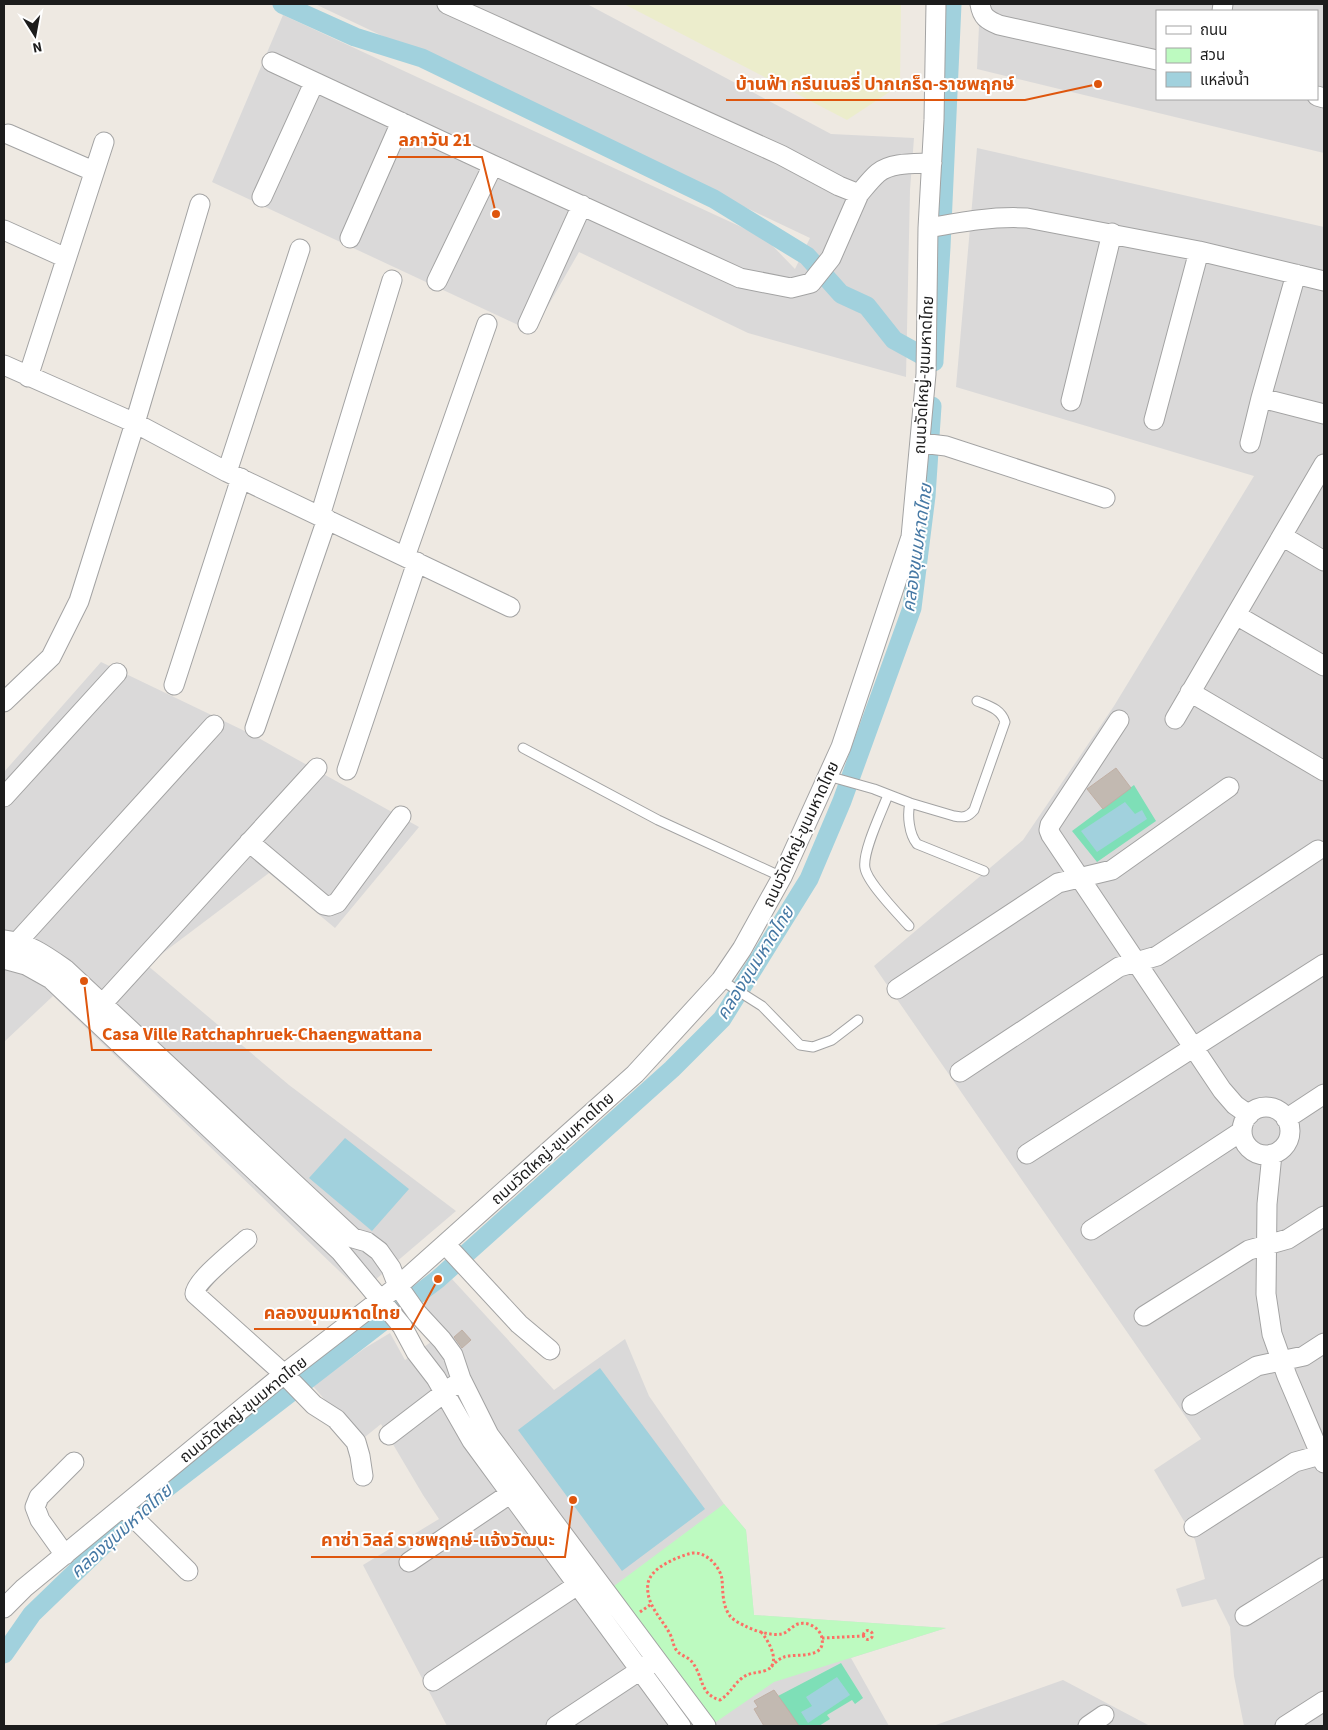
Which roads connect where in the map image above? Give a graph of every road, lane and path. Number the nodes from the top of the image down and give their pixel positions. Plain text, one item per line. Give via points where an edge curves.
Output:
1 (447, 4) edge
2 (936, 4) edge
3 (980, 4) edge
4 (1156, 60) edge
5 (272, 62) dead end
6 (314, 82) junction
7 (401, 122) junction
8 (8, 134) dead end
9 (104, 142) dead end
10 (932, 163) junction
11 (493, 165) junction
12 (93, 172) junction
13 (859, 194) junction
14 (262, 196) dead end
15 (200, 204) dead end
16 (582, 205) junction
17 (934, 227) junction
18 (4, 230) edge
19 (1112, 233) junction
20 (350, 238) dead end
21 (300, 249) dead end
22 (1199, 251) junction
23 (66, 258) junction
24 (1296, 274) junction
25 (392, 280) dead end
26 (1324, 280) edge
27 (437, 281) dead end
28 (487, 324) dead end
29 (528, 324) dead end
30 (4, 366) edge
31 (28, 377) junction
32 (1261, 398) junction
33 (1070, 401) dead end
34 (1324, 414) edge
35 (1154, 420) dead end
36 (135, 423) junction
37 (1250, 442) dead end
38 (924, 443) junction
39 (1324, 464) edge
40 (234, 475) junction
41 (1105, 498) dead end
42 (323, 518) junction
43 (1282, 536) junction
44 (411, 559) junction
45 (1324, 561) edge
46 (510, 607) dead end
47 (1236, 614) junction
48 (1324, 666) edge
49 (117, 673) dead end
50 (174, 685) dead end
51 (1190, 692) junction
52 (977, 701) dead end
53 (4, 702) edge
54 (1174, 719) dead end
55 (1118, 720) dead end
56 (214, 725) dead end
57 (254, 728) dead end
58 (523, 748) dead end
59 (316, 768) dead end
60 (346, 770) dead end
61 (1324, 770) edge
62 (835, 777) junction
63 (1229, 787) dead end
64 (888, 795) junction
65 (4, 797) edge
66 (910, 803) junction
67 (401, 816) dead end
68 (249, 842) junction
69 (1318, 850) dead end
70 (984, 871) dead end
71 (782, 877) junction
72 (1080, 878) junction
73 (909, 926) dead end
74 (10, 941) edge
75 (4, 958) edge
76 (1136, 962) junction
77 (1324, 964) edge
78 (726, 983) junction
79 (896, 989) dead end
80 (97, 1010) junction
81 (858, 1020) dead end
82 (1194, 1048) junction
83 (960, 1072) dead end
84 (1324, 1094) edge
85 (1286, 1119) junction
86 (1245, 1123) junction
87 (1027, 1154) dead end
88 (1272, 1154) junction
89 (1324, 1216) edge
90 (1090, 1230) dead end
91 (247, 1239) dead end
92 (347, 1244) junction
93 (1266, 1245) junction
94 (450, 1249) junction
95 (398, 1286) junction
96 (381, 1299) junction
97 (1144, 1316) dead end
98 (1324, 1343) edge
99 (550, 1350) dead end
100 (1282, 1361) junction
101 (288, 1379) junction
102 (462, 1379) junction
103 (444, 1392) junction
104 (1192, 1405) dead end
105 (389, 1435) dead end
106 (1323, 1458) edge
107 (74, 1462) dead end
108 (363, 1476) dead end
109 (518, 1489) junction
110 (126, 1509) junction
111 (1194, 1527) dead end
112 (65, 1555) junction
113 (409, 1562) dead end
114 (1324, 1567) edge
115 (188, 1571) dead end
116 (593, 1574) junction
117 (576, 1584) junction
118 (4, 1608) edge
119 (1244, 1616) dead end
120 (761, 1632) junction
121 (863, 1636) dead end
122 (822, 1638) junction
123 (657, 1659) junction
124 (769, 1669) junction
125 (640, 1671) junction
126 (433, 1681) dead end
127 (1324, 1701) edge
128 (1104, 1715) dead end
129 (556, 1726) edge
130 (681, 1726) edge
131 (706, 1726) edge
132 (1088, 1726) edge
133 (1285, 1726) edge

1 - 13 street via 781,155
2 - 10 street, ถนนวัดใหญ่-ขุนมหาดไทย
3 - 4 street via 986,19 999,24
5 - 6 street
6 - 7 street
6 - 14 street
7 - 11 street
7 - 20 street
8 - 12 street
9 - 12 street
10 - 13 street via 885,168
10 - 17 street, ถนนวัดใหญ่-ขุนมหาดไทย
11 - 16 street
11 - 27 street
12 - 23 street
13 - 16 street via 831,258 812,283 791,288 740,278
15 - 36 street
16 - 29 street
17 - 19 street via 982,219 1027,218
17 - 38 street, ถนนวัดใหญ่-ขุนมหาดไทย
18 - 23 street
19 - 22 street
19 - 33 street
21 - 40 street
22 - 24 street
22 - 35 street
23 - 31 street
24 - 26 street
24 - 32 street
25 - 42 street
28 - 44 street
30 - 31 street
31 - 36 street
32 - 34 street
32 - 37 street
36 - 40 street
36 - 53 street via 79,601 52,657
38 - 41 street via 946,446
38 - 62 street, ถนนวัดใหญ่-ขุนมหาดไทย via 911,537 840,747
39 - 43 street
40 - 42 street
40 - 50 street
42 - 44 street
42 - 57 street
43 - 45 street
43 - 47 street
44 - 46 street
44 - 60 street
47 - 48 street
47 - 51 street
49 - 65 street
51 - 54 street
51 - 61 street
52 - 66 lane via 998,710 1005,722 974,810 961,818
55 - 72 street via 1050,825 1051,835
56 - 74 street
58 - 71 lane via 658,820
59 - 68 street
62 - 64 lane
62 - 71 street, ถนนวัดใหญ่-ขุนมหาดไทย
63 - 72 street via 1112,870
64 - 66 lane
64 - 73 lane via 868,843 864,868 872,883
66 - 70 lane via 908,811 913,840 917,844
67 - 68 street via 337,903 329,906
68 - 80 street
69 - 76 street via 1156,956
71 - 78 street, ถนนวัดใหญ่-ขุนมหาดไทย
72 - 76 street
72 - 79 street via 1058,883
74 - 75 street
74 - 80 street via 40,951 65,969
75 - 80 street via 51,978
76 - 82 street
76 - 83 street via 1119,967
77 - 82 street
78 - 81 lane via 762,1006 800,1045 813,1046 832,1040
78 - 94 street, ถนนวัดใหญ่-ขุนมหาดไทย
80 - 92 street
82 - 86 street
82 - 87 street
84 - 85 street
85 - 86 street via 1278,1111 1263,1108
85 - 88 street via 1290,1131 1288,1139 1285,1146
86 - 88 street via 1245,1143 1250,1149 1264,1155
86 - 90 street
88 - 93 street
89 - 93 street via 1288,1239
91 - 101 street via 204,1278 195,1293
92 - 95 street via 366,1242 379,1251
92 - 96 street
93 - 97 street via 1249,1250
93 - 100 street via 1266,1294 1272,1334
94 - 95 street, ถนนวัดใหญ่-ขุนมหาดไทย
94 - 99 street via 519,1324
95 - 96 street, ถนนวัดใหญ่-ขุนมหาดไทย
95 - 102 street via 453,1355
96 - 101 street, ถนนวัดใหญ่-ขุนมหาดไทย
96 - 103 street
98 - 100 street via 1304,1356
100 - 104 street via 1257,1366
100 - 106 street
101 - 108 street via 314,1405 336,1419 356,1442
101 - 110 street, ถนนวัดใหญ่-ขุนมหาดไทย
102 - 103 street
102 - 109 street
103 - 105 street
103 - 109 street via 472,1442
106 - 111 street via 1295,1462
107 - 112 street via 39,1498 35,1507 40,1520
109 - 113 street
109 - 116 street
109 - 117 street
110 - 112 street, ถนนวัดใหญ่-ขุนมหาดไทย
110 - 115 street
112 - 118 street, ถนนวัดใหญ่-ขุนมหาดไทย
114 - 119 street
116 - 117 street
116 - 123 street
117 - 125 street
117 - 126 street
120 - 122 path via 781,1634 805,1623 816,1628
120 - 124 path via 773,1656
120 - 124 path via 730,1616 723,1598 722,1578 717,1565 708,1558 696,1553 676,1558 656,1569 648,1582 650,1605 674,1647 692,1662 703,1687 712,1698 720,1700 743,1677
121 - 122 path
122 - 124 path via 816,1652 781,1658
123 - 125 street
123 - 131 street
125 - 129 street
125 - 130 street
127 - 133 street
128 - 132 street

